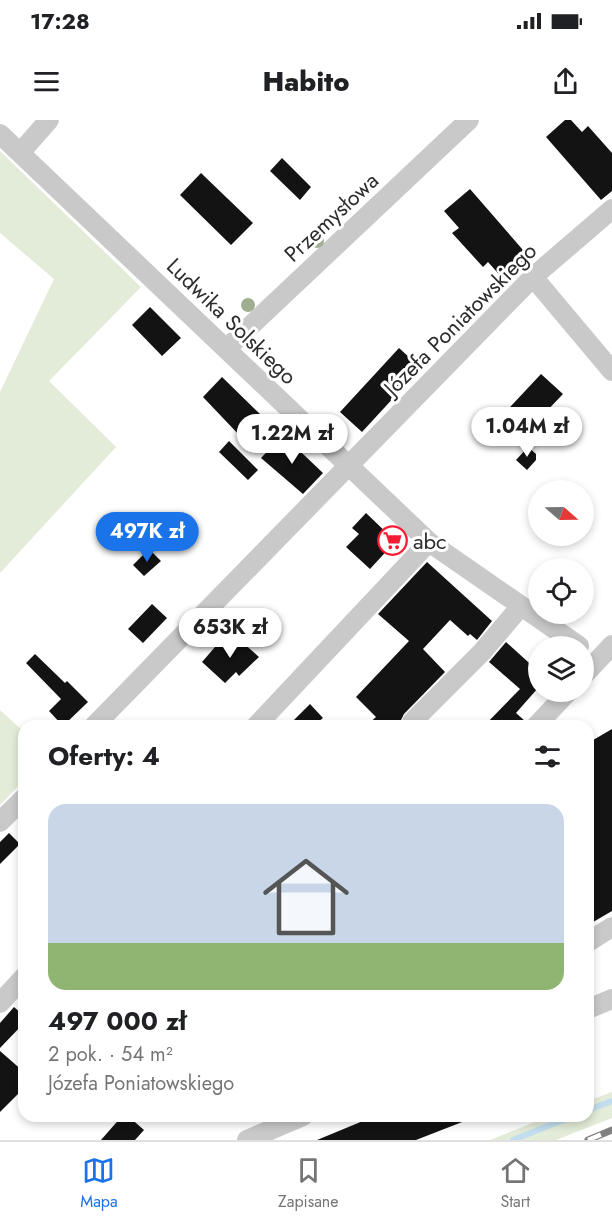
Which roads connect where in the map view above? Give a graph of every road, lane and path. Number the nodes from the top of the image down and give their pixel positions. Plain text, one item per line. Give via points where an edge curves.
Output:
1 (49, 120) edge
2 (469, 120) edge
3 (0, 134) edge
4 (20, 153) junction
5 (612, 209) edge
6 (533, 277) junction
7 (227, 348) junction
8 (612, 371) edge
9 (348, 465) junction
10 (429, 542) junction
11 (521, 606) junction
12 (564, 636) edge
13 (612, 645) edge
14 (598, 660) edge
15 (559, 702) edge
16 (100, 720) edge
17 (262, 720) edge
18 (414, 720) edge
19 (542, 720) edge
20 (18, 804) edge
21 (0, 822) edge
22 (612, 927) edge
23 (594, 938) edge
24 (18, 984) edge
25 (612, 999) edge
26 (0, 1003) edge
27 (594, 1006) edge
28 (289, 1122) edge
29 (247, 1140) edge

1 - 4 street
2 - 7 street, Przemysłowa
3 - 4 street, Ludwika Solskiego
4 - 7 street, Ludwika Solskiego
5 - 6 street, Józefa Poniatowskiego
6 - 8 street
6 - 9 street, Józefa Poniatowskiego
7 - 9 street, Ludwika Solskiego
9 - 10 street, Ludwika Solskiego
9 - 16 street, Józefa Poniatowskiego
10 - 11 street, Ludwika Solskiego
10 - 17 street
11 - 12 street, Ludwika Solskiego
11 - 18 street via 482,652
13 - 14 street
15 - 19 street
20 - 21 street
22 - 23 street
24 - 26 street
25 - 27 street
28 - 29 street

